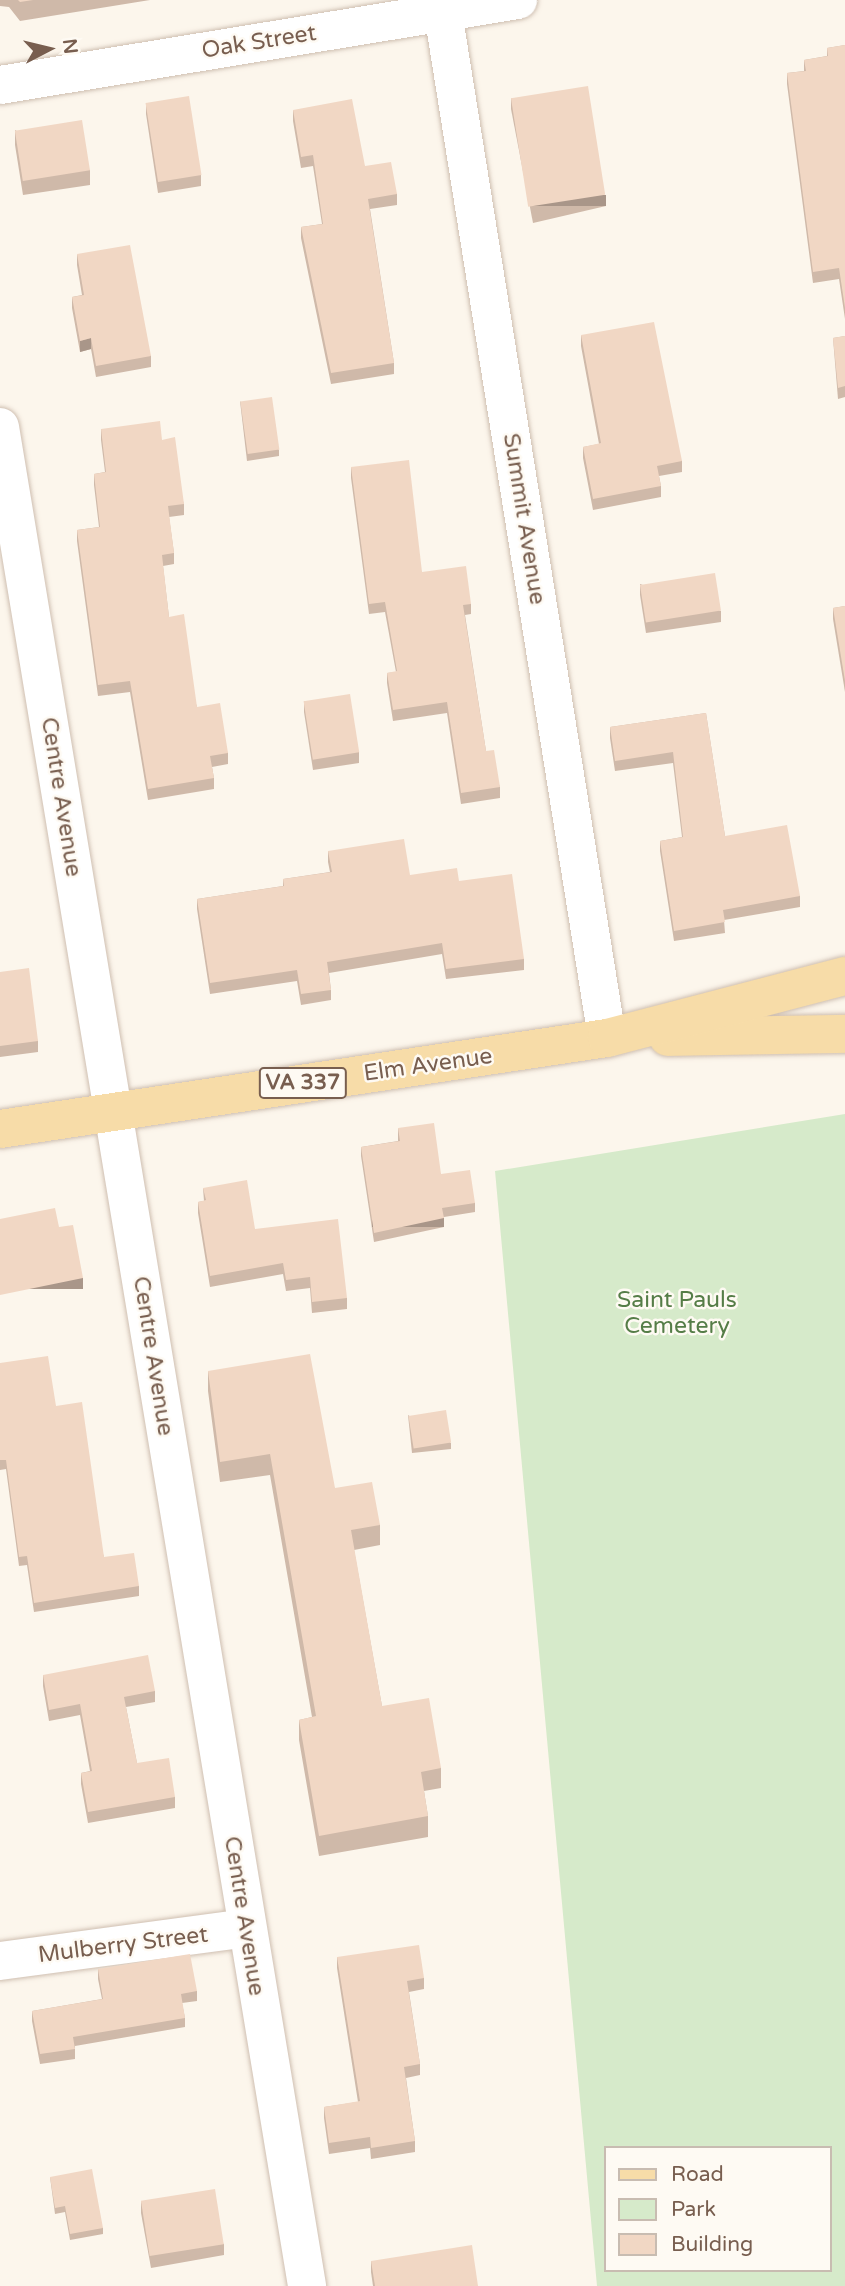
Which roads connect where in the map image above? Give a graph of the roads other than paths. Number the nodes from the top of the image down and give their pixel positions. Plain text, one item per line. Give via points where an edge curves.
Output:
1 (518, 0) edge
2 (442, 6) edge
3 (0, 85) edge
4 (0, 427) edge
5 (845, 976) edge
6 (845, 1034) edge
7 (607, 1038) junction
8 (112, 1111) junction
9 (0, 1129) edge
10 (246, 1928) junction
11 (0, 1961) edge
12 (307, 2286) edge

1 - 2 street, Oak Street
2 - 3 street, Oak Street
2 - 7 street, Summit Avenue
4 - 8 street, Centre Avenue
5 - 7 main road, Elm Avenue / VA 337
6 - 7 main road, Elm Avenue / VA 337
7 - 8 main road, Elm Avenue / VA 337
8 - 9 main road, Elm Avenue / VA 337
8 - 10 street, Centre Avenue
10 - 11 street, Mulberry Street
10 - 12 street, Centre Avenue

